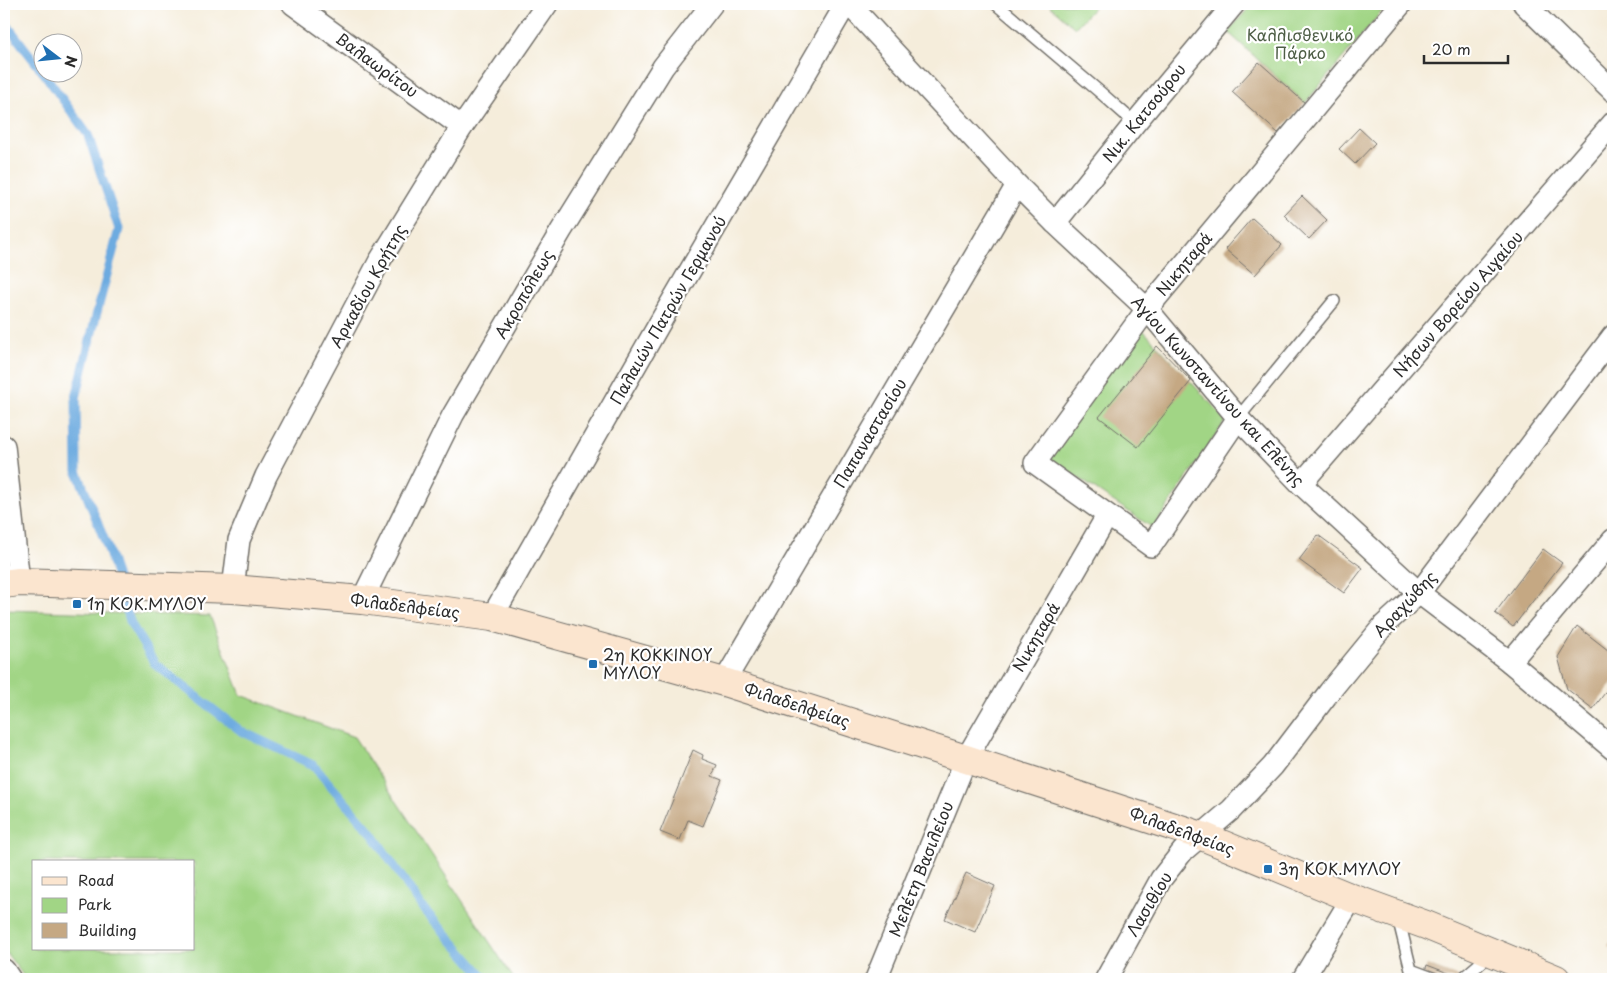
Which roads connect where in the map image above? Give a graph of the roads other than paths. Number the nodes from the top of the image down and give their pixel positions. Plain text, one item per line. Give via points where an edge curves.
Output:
1 (293, 4) edge
2 (547, 4) edge
3 (712, 4) edge
4 (847, 4) edge
5 (996, 4) edge
6 (1234, 4) edge
7 (1400, 4) edge
8 (1524, 4) edge
9 (1613, 91) edge
10 (1134, 123) junction
11 (1613, 123) edge
12 (462, 127) junction
13 (1017, 184) junction
14 (1055, 223) junction
15 (1334, 301) dead end
16 (1147, 309) junction
17 (1613, 336) edge
18 (1238, 418) junction
19 (4, 446) edge
20 (1301, 484) junction
21 (1107, 516) junction
22 (1613, 540) edge
23 (11, 583) edge
24 (233, 588) junction
25 (1419, 593) junction
26 (362, 600) junction
27 (492, 617) junction
28 (1510, 662) junction
29 (724, 682) junction
30 (1613, 749) edge
31 (966, 759) junction
32 (1202, 836) junction
33 (1352, 898) junction
34 (1398, 915) junction
35 (1492, 953) junction
36 (4, 970) edge
37 (10, 979) edge
38 (876, 979) edge
39 (1106, 979) edge
40 (1303, 979) edge
41 (1435, 979) edge
42 (1462, 979) edge
43 (1556, 979) edge

1 - 12 street, Βαλαωρίτου
2 - 12 street, Αρκαδίου Κρήτης
3 - 26 street, Ακροπόλεως via 663,68 561,231 458,406
4 - 13 street, Αγίου Κωνσταντίνου και Ελένης
4 - 27 street, Παλαιών Πατρών Γερμανού via 665,313
5 - 10 lane
6 - 10 street, Νικ. Κατσούρου
7 - 16 street, Νικηταρά
8 - 9 street
10 - 14 street, Νικ. Κατσούρου
11 - 20 street, Νήσων Βορείου Αιγαίου
12 - 24 street, Αρκαδίου Κρήτης via 379,262 266,476 239,540
13 - 14 street, Αγίου Κωνσταντίνου και Ελένης
13 - 29 street, Παπαναστασίου
14 - 16 street, Αγίου Κωνσταντίνου και Ελένης
15 - 18 lane
16 - 18 street, Αγίου Κωνσταντίνου και Ελένης
16 - 21 street, Νικηταρά via 1035,463
17 - 25 street, Αραχώβης
18 - 20 street, Αγίου Κωνσταντίνου και Ελένης
18 - 21 street, Νικηταρά via 1151,546
19 - 23 street
20 - 25 street, Αγίου Κωνσταντίνου και Ελένης
21 - 31 street, Νικηταρά
22 - 28 street
23 - 24 main road, Φιλαδελφείας
24 - 26 main road, Φιλαδελφείας
25 - 28 street, Αγίου Κωνσταντίνου και Ελένης
25 - 32 street, Αραχώβης via 1384,626 1273,766
26 - 27 main road, Φιλαδελφείας
27 - 29 main road, Φιλαδελφείας
28 - 30 street, Αγίου Κωνσταντίνου και Ελένης
29 - 31 main road, Φιλαδελφείας
31 - 32 main road, Φιλαδελφείας
31 - 38 street, Μελέτη Βασιλείου
32 - 33 main road, Φιλαδελφείας
32 - 39 street, Λασιθίου via 1182,851 1160,879
33 - 34 main road, Φιλαδελφείας
33 - 40 street
34 - 35 main road, Φιλαδελφείας
34 - 41 lane via 1411,970
35 - 42 lane
35 - 43 main road, Φιλαδελφείας
36 - 37 street

